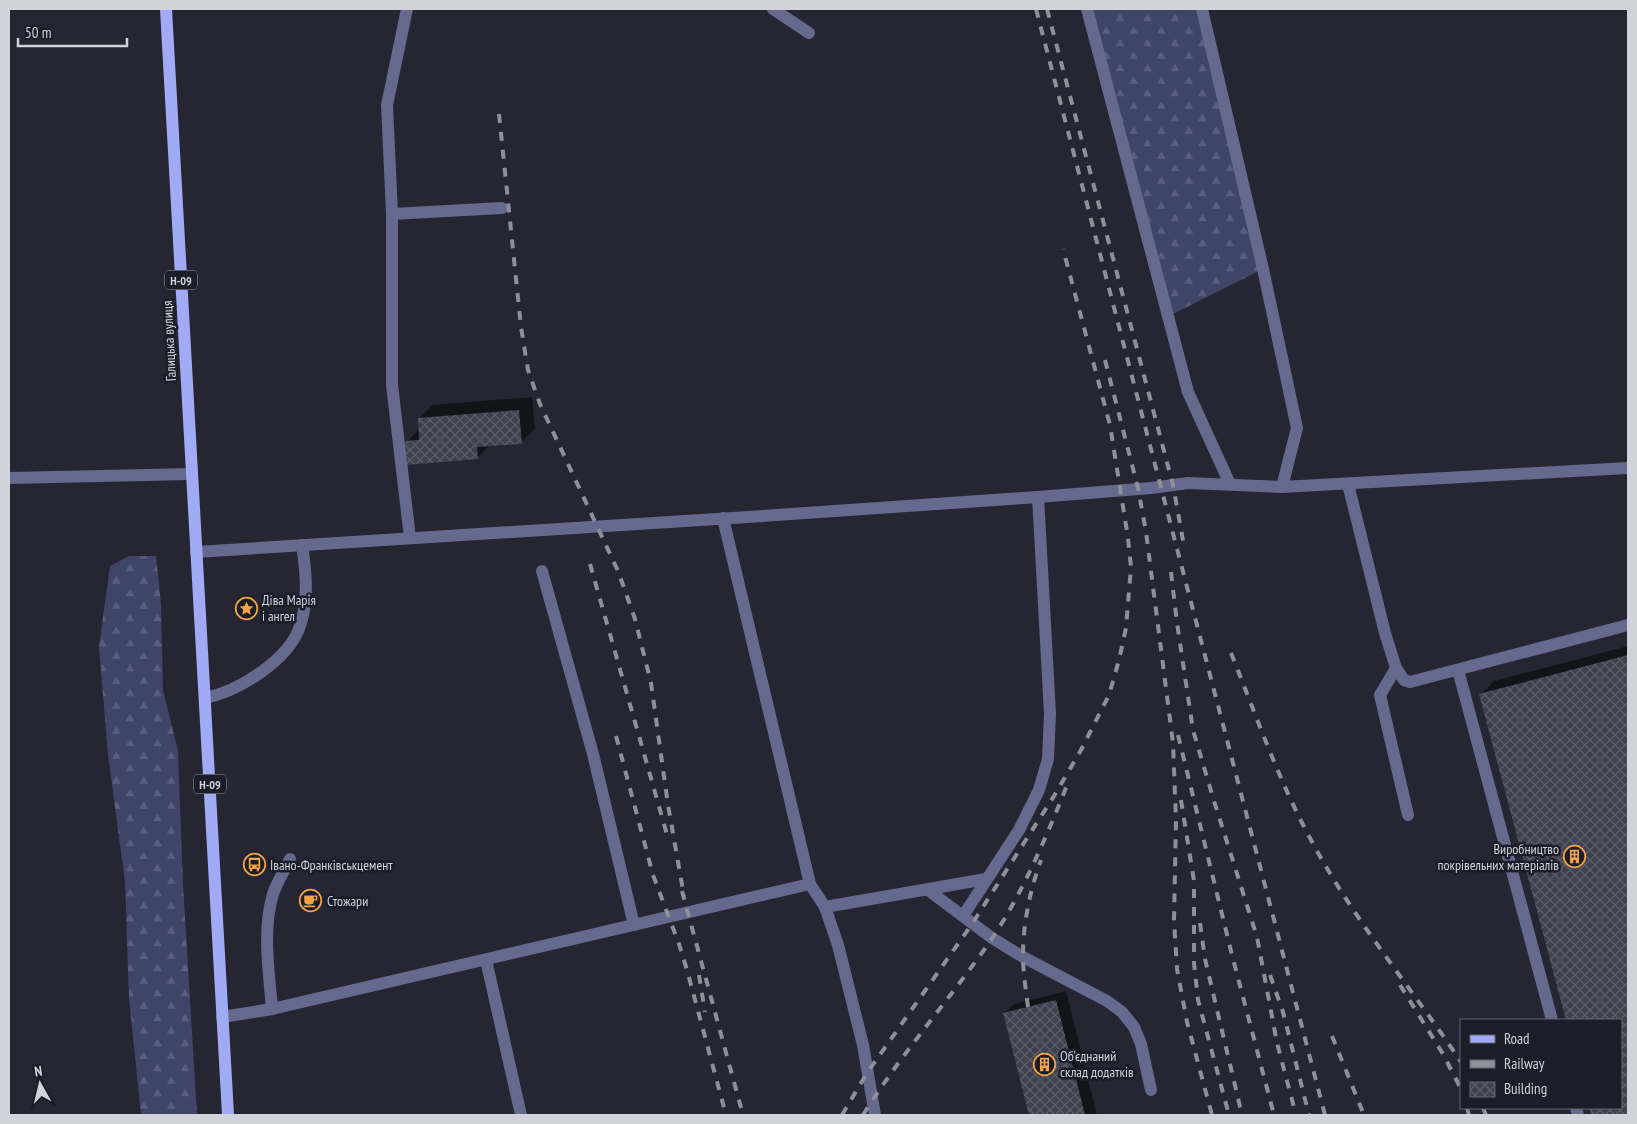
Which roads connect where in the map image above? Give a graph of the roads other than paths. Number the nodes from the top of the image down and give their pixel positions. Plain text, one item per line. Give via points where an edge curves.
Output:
1 (166, 9) edge
2 (407, 9) edge
3 (772, 9) edge
4 (1087, 9) edge
5 (1202, 9) edge
6 (809, 33) dead end
7 (502, 208) dead end
8 (392, 214) junction
9 (1628, 468) edge
10 (192, 474) junction
11 (9, 478) edge
12 (1230, 484) junction
13 (1348, 484) junction
14 (1282, 487) junction
15 (1038, 497) junction
16 (724, 518) junction
17 (410, 538) junction
18 (302, 545) junction
19 (196, 552) junction
20 (542, 571) dead end
21 (1628, 625) edge
22 (1396, 668) junction
23 (1458, 670) junction
24 (205, 698) junction
25 (1408, 815) dead end
26 (290, 859) dead end
27 (986, 880) junction
28 (810, 884) junction
29 (928, 890) junction
30 (825, 907) junction
31 (963, 916) junction
32 (634, 925) junction
33 (486, 960) junction
34 (272, 1009) junction
35 (222, 1017) junction
36 (1552, 1019) edge
37 (1151, 1090) dead end
38 (228, 1115) edge
39 (521, 1115) edge
40 (875, 1115) edge

1 - 10 main road, Галицька вулиця / Н-09
2 - 8 street via 387,105
3 - 6 street
4 - 12 street via 1188,392
5 - 14 street via 1297,428
7 - 8 street
8 - 17 street via 392,385
9 - 13 street
10 - 11 street
10 - 19 main road, Галицька вулиця / Н-09
12 - 14 street
12 - 15 street via 1188,483
13 - 14 street
13 - 22 street
15 - 16 street
15 - 27 street via 1050,714 1048,759 1039,790 1023,822
16 - 17 street
16 - 28 street
17 - 18 street
18 - 19 street
18 - 24 street via 306,596 300,628 287,648 268,667 237,688
19 - 24 main road, Н-09
20 - 32 street via 593,754
21 - 23 street
22 - 23 street via 1404,680 1410,682
22 - 25 street via 1380,695
23 - 36 street
24 - 35 main road, Н-09
26 - 34 street via 274,893 267,924
27 - 29 street
27 - 31 street
28 - 30 street
28 - 32 street
29 - 30 street
29 - 31 street
30 - 40 street via 864,1045
31 - 37 street via 1023,957 1122,1012 1134,1027
32 - 33 street
33 - 34 street
33 - 39 street
34 - 35 street
35 - 38 main road, Н-09

